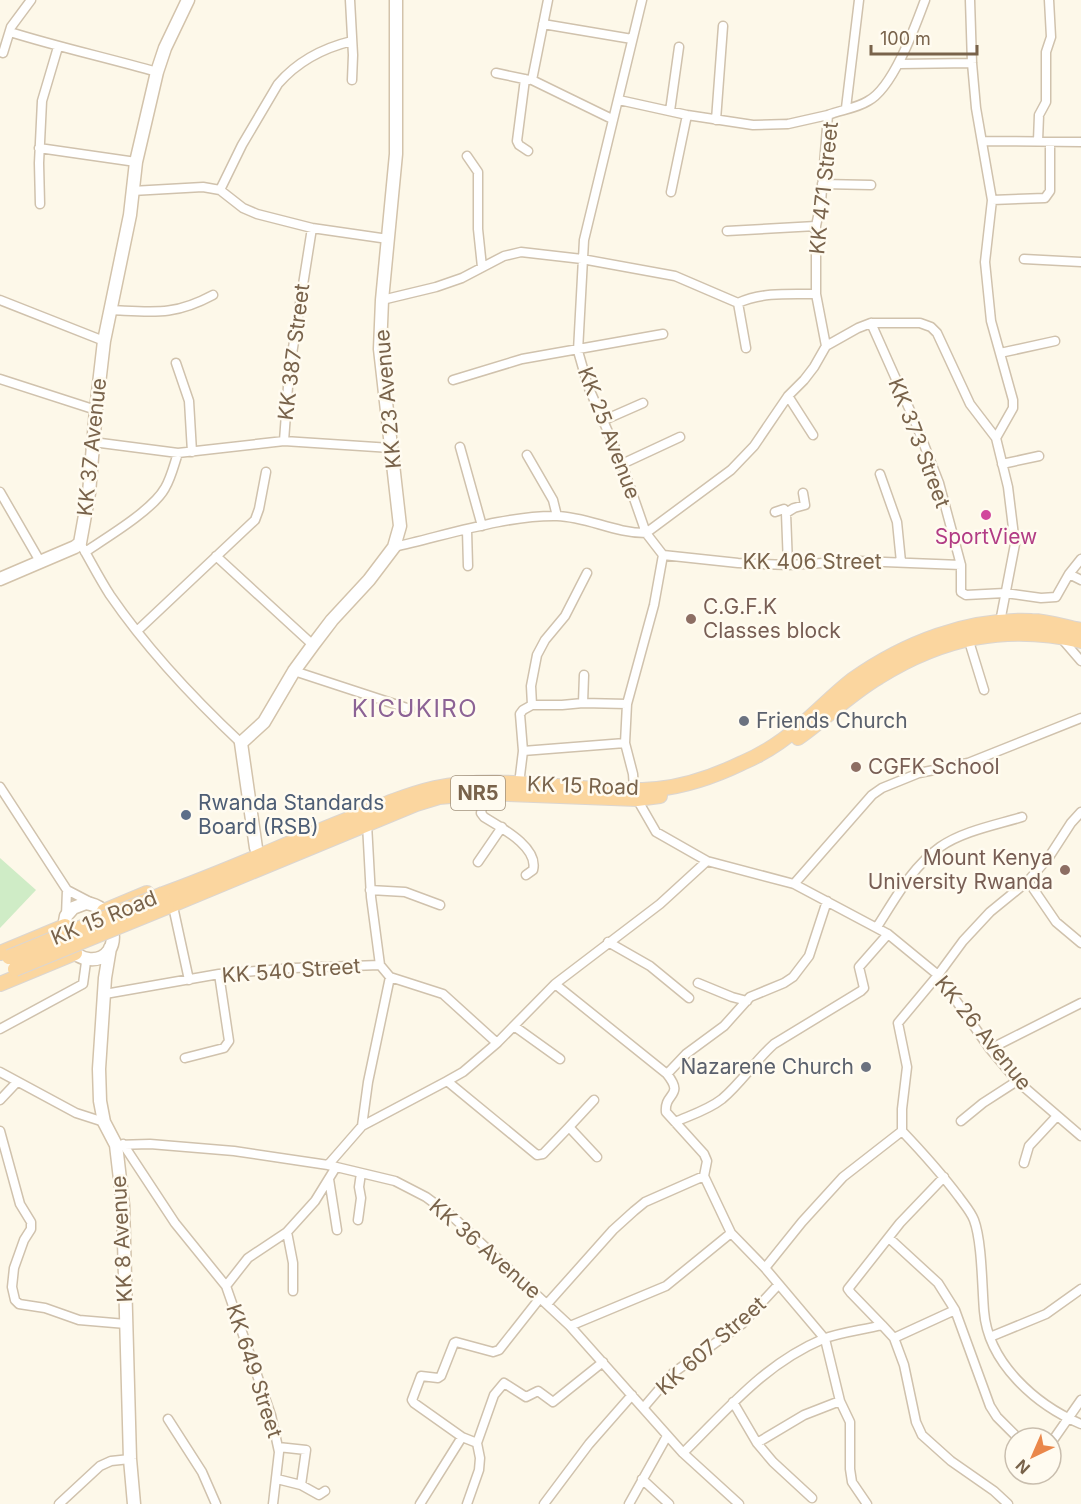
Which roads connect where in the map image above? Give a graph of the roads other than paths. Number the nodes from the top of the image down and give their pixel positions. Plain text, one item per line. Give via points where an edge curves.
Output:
1 (31, 0) edge
2 (188, 0) edge
3 (350, 0) edge
4 (396, 0) edge
5 (548, 0) edge
6 (642, 0) edge
7 (859, 0) edge
8 (925, 0) edge
9 (970, 0) edge
10 (1049, 0) edge
11 (543, 24) junction
12 (723, 26) dead end
13 (9, 32) junction
14 (632, 39) junction
15 (351, 41) junction
16 (679, 47) dead end
17 (58, 48) junction
18 (3, 53) dead end
19 (972, 63) junction
20 (899, 64) junction
21 (157, 72) junction
22 (496, 73) dead end
23 (352, 80) dead end
24 (528, 80) junction
25 (619, 100) junction
26 (846, 108) junction
27 (670, 111) junction
28 (687, 115) junction
29 (828, 115) junction
30 (612, 119) junction
31 (716, 120) junction
32 (982, 141) junction
33 (1038, 141) junction
34 (1050, 142) junction
35 (1081, 142) edge
36 (39, 148) junction
37 (528, 151) dead end
38 (467, 156) dead end
39 (136, 162) junction
40 (822, 184) junction
41 (871, 185) dead end
42 (220, 190) junction
43 (132, 191) junction
44 (671, 192) dead end
45 (992, 200) junction
46 (40, 204) dead end
47 (816, 226) junction
48 (312, 228) junction
49 (727, 231) dead end
50 (388, 240) junction
51 (582, 259) junction
52 (1024, 259) dead end
53 (1081, 262) edge
54 (482, 267) junction
55 (816, 294) junction
56 (213, 295) dead end
57 (0, 300) edge
58 (382, 300) junction
59 (738, 303) junction
60 (111, 310) junction
61 (872, 323) junction
62 (663, 334) dead end
63 (104, 341) junction
64 (1055, 341) dead end
65 (826, 346) junction
66 (746, 348) dead end
67 (578, 351) junction
68 (1000, 353) junction
69 (176, 363) dead end
70 (0, 379) edge
71 (453, 380) dead end
72 (788, 396) junction
73 (643, 403) dead end
74 (96, 410) junction
75 (602, 421) junction
76 (813, 435) dead end
77 (680, 437) dead end
78 (996, 438) junction
79 (284, 441) junction
80 (93, 442) junction
81 (460, 447) dead end
82 (391, 448) junction
83 (192, 452) junction
84 (178, 453) junction
85 (527, 455) dead end
86 (1039, 456) dead end
87 (622, 464) junction
88 (1002, 464) junction
89 (266, 472) dead end
90 (880, 474) dead end
91 (0, 492) edge
92 (803, 493) dead end
93 (775, 512) dead end
94 (787, 512) junction
95 (557, 516) junction
96 (482, 526) junction
97 (467, 530) junction
98 (646, 533) junction
99 (83, 547) junction
100 (394, 547) junction
101 (663, 555) junction
102 (216, 556) junction
103 (1081, 559) edge
104 (901, 562) junction
105 (41, 563) junction
106 (788, 565) junction
107 (961, 565) junction
108 (468, 566) dead end
109 (587, 573) dead end
110 (1069, 574) junction
111 (0, 579) edge
112 (1081, 580) edge
113 (1005, 593) junction
114 (1000, 629) junction
115 (1081, 630) edge
116 (137, 631) junction
117 (1060, 636) junction
118 (968, 638) junction
119 (1081, 641) edge
120 (313, 645) junction
121 (1081, 661) edge
122 (294, 671) junction
123 (584, 675) dead end
124 (984, 690) dead end
125 (583, 702) junction
126 (627, 704) junction
127 (532, 705) junction
128 (410, 710) dead end
129 (1081, 718) edge
130 (241, 743) junction
131 (625, 743) junction
132 (523, 751) junction
133 (519, 784) junction
134 (0, 787) edge
135 (485, 793) junction
136 (635, 794) junction
137 (1081, 812) edge
138 (1022, 817) dead end
139 (367, 824) junction
140 (502, 828) junction
141 (295, 847) junction
142 (256, 848) junction
143 (707, 861) junction
144 (478, 862) dead end
145 (526, 875) dead end
146 (1028, 881) junction
147 (794, 884) junction
148 (67, 890) junction
149 (370, 890) junction
150 (827, 901) junction
151 (168, 904) junction
152 (440, 905) dead end
153 (100, 908) junction
154 (65, 921) junction
155 (877, 927) junction
156 (888, 934) junction
157 (111, 942) junction
158 (608, 942) junction
159 (1081, 943) edge
160 (81, 958) junction
161 (6, 960) edge
162 (380, 965) junction
163 (219, 974) junction
164 (938, 975) junction
165 (0, 976) edge
166 (390, 977) junction
167 (105, 978) junction
168 (189, 980) junction
169 (698, 983) dead end
170 (0, 984) edge
171 (555, 984) junction
172 (105, 994) junction
173 (689, 998) dead end
174 (747, 1000) junction
175 (1081, 1003) edge
176 (514, 1026) junction
177 (0, 1029) edge
178 (497, 1043) junction
179 (990, 1049) junction
180 (185, 1058) dead end
181 (560, 1059) dead end
182 (0, 1072) edge
183 (667, 1074) junction
184 (447, 1081) junction
185 (1017, 1081) junction
186 (17, 1082) junction
187 (0, 1100) edge
188 (594, 1100) dead end
189 (1057, 1116) junction
190 (961, 1121) dead end
191 (104, 1122) junction
192 (675, 1122) junction
193 (362, 1126) junction
194 (568, 1127) junction
195 (0, 1131) edge
196 (902, 1131) junction
197 (1081, 1136) edge
198 (119, 1145) junction
199 (597, 1157) dead end
200 (1024, 1163) dead end
201 (332, 1166) junction
202 (361, 1173) junction
203 (704, 1176) junction
204 (944, 1177) junction
205 (329, 1179) junction
206 (358, 1220) dead end
207 (337, 1230) dead end
208 (287, 1232) junction
209 (731, 1233) junction
210 (889, 1238) junction
211 (765, 1268) junction
212 (778, 1285) junction
213 (226, 1286) junction
214 (1081, 1290) edge
215 (293, 1291) dead end
216 (540, 1298) junction
217 (547, 1304) junction
218 (955, 1310) junction
219 (126, 1324) junction
220 (882, 1325) junction
221 (570, 1326) junction
222 (990, 1337) junction
223 (894, 1338) junction
224 (825, 1339) junction
225 (603, 1362) junction
226 (632, 1395) junction
227 (1081, 1400) edge
228 (840, 1401) junction
229 (733, 1402) junction
230 (644, 1407) junction
231 (1068, 1418) junction
232 (168, 1419) dead end
233 (1081, 1424) edge
234 (1006, 1426) edge
235 (1063, 1426) edge
236 (668, 1436) junction
237 (462, 1437) junction
238 (477, 1443) junction
239 (757, 1443) junction
240 (278, 1446) junction
241 (683, 1453) junction
242 (130, 1459) junction
243 (277, 1479) junction
244 (642, 1479) junction
245 (301, 1485) junction
246 (325, 1491) dead end
247 (812, 1498) dead end
248 (59, 1504) edge
249 (134, 1504) edge
250 (216, 1504) edge
251 (273, 1504) edge
252 (420, 1504) edge
253 (467, 1504) edge
254 (544, 1504) edge
255 (629, 1504) edge
256 (669, 1504) edge
257 (738, 1504) edge
258 (867, 1504) edge
259 (1008, 1504) edge

1 - 13 street
2 - 21 main road, KK 37 Avenue
3 - 15 street
4 - 50 main road, KK 23 Avenue via 396,154
5 - 11 street
6 - 14 street, KK 25 Avenue
7 - 26 street
8 - 20 street, KK 471 Street
9 - 19 street
10 - 33 street via 1051,37 1046,52 1046,102 1039,114
11 - 14 street
11 - 24 street
12 - 31 street
13 - 17 street
13 - 18 street
14 - 25 street, KK 25 Avenue
15 - 23 street
15 - 42 street via 323,50 278,84
16 - 27 street
17 - 21 street
17 - 36 street via 42,102
19 - 20 street
19 - 32 street
20 - 26 street, KK 471 Street via 880,93
21 - 39 main road, KK 37 Avenue
22 - 24 street
24 - 30 street
24 - 37 street via 517,141
25 - 27 street
25 - 30 street, KK 25 Avenue
26 - 29 street, KK 471 Street
27 - 28 street
28 - 31 street
28 - 44 street
29 - 31 street via 788,124
29 - 40 street, KK 471 Street
30 - 51 street, KK 25 Avenue
32 - 33 street
32 - 45 street
33 - 34 street
34 - 35 street
34 - 45 street via 1048,195
36 - 39 street
36 - 46 street
38 - 54 street via 478,172
39 - 43 main road, KK 37 Avenue
40 - 41 street
40 - 47 street, KK 471 Street
42 - 43 street via 203,187
42 - 48 street via 257,214
43 - 60 main road, KK 37 Avenue
45 - 68 street via 985,262 991,321
47 - 49 street
47 - 55 street, KK 471 Street
48 - 50 street
48 - 79 street, KK 387 Street via 289,373
50 - 58 main road, KK 23 Avenue
51 - 54 street via 521,252
51 - 59 street via 675,276
51 - 67 street, KK 25 Avenue
52 - 53 street
54 - 58 street via 436,287
55 - 59 street via 771,294
55 - 65 street, KK 471 Street
56 - 60 street via 179,310
57 - 63 street
58 - 82 main road, KK 23 Avenue via 381,360
59 - 66 street
60 - 63 main road, KK 37 Avenue
61 - 65 street
61 - 78 street via 920,323 931,327 970,404
61 - 107 street, KK 373 Street via 939,483
62 - 67 street
63 - 74 main road, KK 37 Avenue
64 - 68 street
65 - 72 street via 809,374
67 - 71 street via 522,359
67 - 75 street, KK 25 Avenue
68 - 78 street via 1013,408
69 - 83 street via 189,401
70 - 74 street
72 - 76 street
72 - 98 street via 754,446 731,470
73 - 75 street
74 - 80 main road, KK 37 Avenue
75 - 87 street, KK 25 Avenue
77 - 87 street
78 - 88 street
79 - 82 street, KK 387 Street
79 - 83 street
80 - 84 street
80 - 99 main road, KK 37 Avenue
81 - 96 street
82 - 100 main road, KK 23 Avenue via 400,526
83 - 84 street
84 - 99 street via 159,496 133,520
85 - 95 street via 553,500
86 - 88 street
87 - 98 street, KK 25 Avenue
88 - 113 street via 1015,544
89 - 102 street via 255,520
90 - 104 street via 897,522
91 - 105 street
92 - 94 street via 805,505
93 - 94 street
94 - 106 street
95 - 96 street
95 - 98 street via 629,533
96 - 97 street
97 - 100 street
97 - 108 street
98 - 101 street, KK 25 Avenue
99 - 105 main road
99 - 116 street via 109,594
100 - 120 main road, KK 23 Avenue
101 - 106 street, KK 406 Street
101 - 126 street
102 - 116 street
102 - 120 street
103 - 110 street
104 - 106 street, KK 406 Street
104 - 107 street, KK 406 Street
105 - 111 main road
107 - 113 street, KK 373 Street via 961,592
109 - 127 street via 565,616 537,655
110 - 112 street
110 - 113 street via 1056,597
113 - 114 street
114 - 115 highway, KK 15 Road / NR5 via 1034,620
114 - 117 highway, KK 15 Road / NR5
114 - 118 highway, KK 15 Road / NR5
114 - 136 highway, KK 15 Road / NR5 via 980,624 936,636 852,680 790,734 743,763 702,780
116 - 130 street via 200,704
117 - 119 highway, KK 15 Road / NR5
117 - 121 street
118 - 124 street
118 - 136 highway, KK 15 Road / NR5 via 910,659 878,677 797,739 737,774 677,794
120 - 122 main road, KK 23 Avenue
122 - 128 street
122 - 130 main road, KK 23 Avenue via 264,722
123 - 125 street
125 - 126 street
125 - 127 street
126 - 131 street
127 - 132 street via 520,714
129 - 147 street via 968,763 919,773 882,788
130 - 142 main road
131 - 132 street
131 - 136 street
132 - 133 street
133 - 136 highway, KK 15 Road / NR5
133 - 141 highway, KK 15 Road / NR5 via 469,783 433,789 363,813
134 - 148 street
135 - 136 highway, KK 15 Road / NR5
135 - 139 highway, KK 15 Road / NR5 via 439,797
135 - 140 street via 480,813
136 - 143 street, KK 26 Avenue via 656,832
137 - 146 street
138 - 155 street via 958,837 940,847 907,881
139 - 141 highway, KK 15 Road / NR5
139 - 149 street
140 - 144 street
140 - 145 street via 532,857 535,866
141 - 142 highway via 272,841
141 - 151 highway, KK 15 Road / NR5
142 - 153 highway
143 - 147 street, KK 26 Avenue
143 - 158 street via 660,904
146 - 159 street via 1056,922
146 - 164 street via 990,912
147 - 150 street, KK 26 Avenue
148 - 153 street
148 - 154 street
149 - 152 street via 405,892
149 - 162 street
150 - 155 street, KK 26 Avenue
150 - 174 street via 809,956 793,977
151 - 157 highway
151 - 161 highway, KK 15 Road / NR5, bridge
151 - 168 street
153 - 154 main road via 80,904
153 - 157 main road via 111,924
154 - 160 main road via 70,947
154 - 161 highway
155 - 156 street, KK 26 Avenue
156 - 164 street, KK 26 Avenue
156 - 192 street via 859,967 864,988 861,991 774,1044 720,1100
157 - 160 main road via 104,956
157 - 167 main road, KK 8 Avenue
158 - 171 street
158 - 173 street via 650,966
160 - 167 main road
160 - 170 highway
160 - 177 street via 83,984
161 - 165 highway, KK 15 Road / NR5
162 - 163 street, KK 540 Street
162 - 166 street, KK 540 Street
163 - 168 street, KK 540 Street
163 - 180 street via 229,1041 224,1048
164 - 179 street, KK 26 Avenue
164 - 196 street via 898,1023 907,1067
166 - 178 street, KK 540 Street via 443,994
166 - 193 street
167 - 172 main road, KK 8 Avenue
168 - 172 street, KK 540 Street
169 - 174 street
171 - 176 street
171 - 183 street
172 - 191 main road, KK 8 Avenue via 99,1069
174 - 183 street via 724,1026 686,1054
175 - 179 street
176 - 178 street
176 - 181 street
178 - 184 street
179 - 185 street, KK 26 Avenue
182 - 186 street
183 - 192 street via 675,1088 666,1112
184 - 193 street
184 - 194 street via 537,1155 543,1154
185 - 189 street, KK 26 Avenue
185 - 190 street
186 - 187 street
186 - 191 street via 76,1113
188 - 194 street
189 - 197 street, KK 26 Avenue
189 - 200 street via 1029,1146
191 - 198 main road, KK 8 Avenue
192 - 203 street via 704,1154
193 - 201 street, KK 649 Street
194 - 199 street
195 - 219 street via 20,1204 31,1222 14,1268 15,1300 79,1320
196 - 204 street
196 - 211 street via 843,1177
198 - 201 street, KK 36 Avenue via 234,1151
198 - 213 street via 175,1224
198 - 219 main road, KK 8 Avenue
201 - 202 street, KK 36 Avenue
201 - 205 street, KK 649 Street
202 - 206 street
202 - 216 street, KK 36 Avenue via 395,1181 426,1197
203 - 209 street
203 - 217 street via 634,1210
204 - 210 street
204 - 222 street via 974,1221
205 - 207 street
205 - 208 street, KK 649 Street
208 - 213 street, KK 649 Street via 248,1258
208 - 215 street
209 - 211 street
209 - 221 street via 666,1286
210 - 218 street via 938,1282
210 - 220 street via 848,1289
211 - 212 street
212 - 224 street
212 - 230 street, KK 607 Street via 742,1324 673,1373
213 - 240 street, KK 649 Street
214 - 222 street via 1046,1314
216 - 217 street, KK 36 Avenue
216 - 237 street via 499,1350 493,1352 456,1342 441,1376 422,1376 412,1400
217 - 221 street, KK 36 Avenue
218 - 223 street
218 - 234 street via 982,1390
219 - 242 main road, KK 8 Avenue
220 - 223 street
220 - 224 street
221 - 225 street, KK 36 Avenue
222 - 231 street via 1015,1377 1040,1401
223 - 259 street via 922,1435
224 - 228 street
224 - 229 street via 759,1377
225 - 226 street, KK 36 Avenue
225 - 238 street via 553,1402 538,1391 526,1397 504,1383 494,1395
226 - 230 street, KK 36 Avenue
226 - 254 street via 582,1452
227 - 231 street
228 - 239 street via 804,1415
228 - 258 street via 850,1422 852,1482
229 - 239 street
229 - 241 street
230 - 236 street, KK 36 Avenue
231 - 233 street
231 - 235 street
232 - 250 street via 202,1472
236 - 241 street, KK 36 Avenue
236 - 244 street
237 - 238 street
237 - 252 street
238 - 253 street via 479,1470
239 - 247 street
240 - 243 street, KK 649 Street
240 - 245 street via 306,1450
241 - 257 street, KK 36 Avenue
242 - 248 street via 100,1466
242 - 249 main road, KK 8 Avenue
243 - 245 street
243 - 251 street, KK 649 Street
244 - 255 street
244 - 256 street
245 - 246 street via 319,1495

